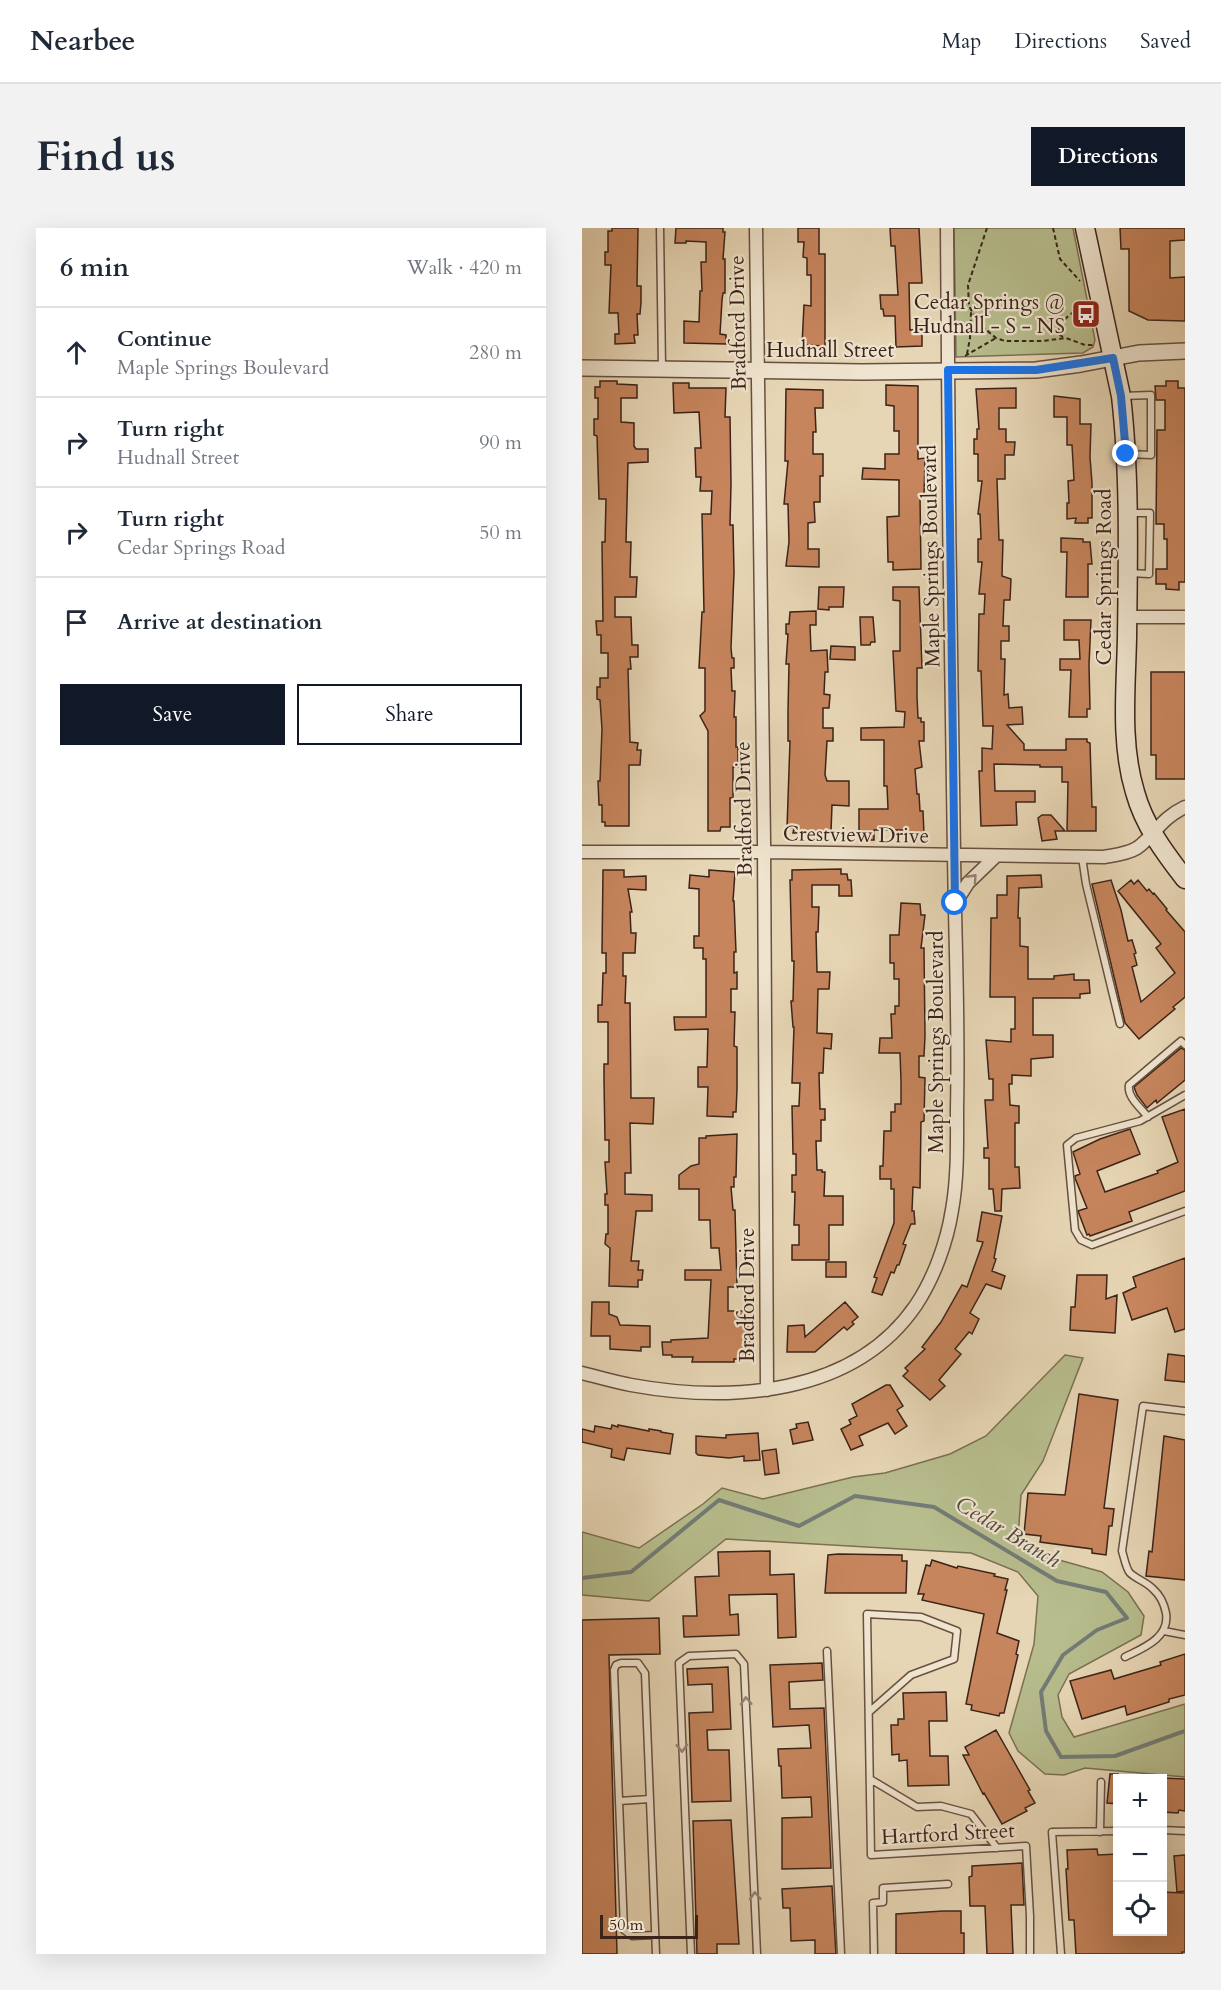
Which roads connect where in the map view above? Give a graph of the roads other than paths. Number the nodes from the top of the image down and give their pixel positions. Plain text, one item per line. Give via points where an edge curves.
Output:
1 (660, 228) edge
2 (756, 228) edge
3 (948, 228) edge
4 (1084, 228) edge
5 (1185, 351) edge
6 (1113, 358) junction
7 (582, 368) edge
8 (662, 369) junction
9 (948, 370) junction
10 (758, 371) junction
11 (1121, 396) junction
12 (1126, 454) junction
13 (1127, 617) junction
14 (1185, 617) edge
15 (1185, 807) edge
16 (1152, 833) junction
17 (582, 852) edge
18 (765, 852) junction
19 (954, 856) junction
20 (996, 856) junction
21 (1082, 857) junction
22 (1185, 879) edge
23 (955, 903) junction
24 (1120, 1024) dead end
25 (1185, 1045) edge
26 (1185, 1095) edge
27 (1148, 1117) junction
28 (1185, 1211) edge
29 (582, 1373) edge
30 (767, 1389) junction
31 (1185, 1411) edge
32 (1164, 1631) junction
33 (1185, 1635) edge
34 (827, 1652) dead end
35 (1125, 1657) dead end
36 (869, 1712) junction
37 (870, 1779) junction
38 (1101, 1782) dead end
39 (650, 1799) junction
40 (619, 1801) junction
41 (1167, 1830) edge
42 (1113, 1831) edge
43 (1185, 1831) edge
44 (1100, 1832) junction
45 (997, 1848) junction
46 (948, 1884) dead end
47 (655, 1935) junction
48 (656, 1954) edge
49 (691, 1954) edge
50 (757, 1954) edge
51 (841, 1954) edge
52 (874, 1954) edge
53 (1030, 1954) edge
54 (1061, 1954) edge

1 - 8 lane
2 - 10 street, Bradford Drive
3 - 9 street, Maple Springs Boulevard
4 - 6 main road, Cedar Springs Road
5 - 6 street, Hudnall Street
6 - 9 street, Hudnall Street via 1036,370
6 - 11 main road, Cedar Springs Road
7 - 8 street, Hudnall Street
8 - 10 street, Hudnall Street
9 - 10 street, Hudnall Street
9 - 19 street, Maple Springs Boulevard
10 - 18 street, Bradford Drive
11 - 12 main road, Cedar Springs Road
11 - 12 lane via 1151,395 1151,455
12 - 13 main road, Cedar Springs Road
13 - 14 street
13 - 16 main road, Cedar Springs Road via 1127,751 1135,794
15 - 16 street, Crestview Drive
16 - 21 street, Crestview Drive via 1123,854
16 - 22 main road, Cedar Springs Road
17 - 18 street, Crestview Drive
18 - 19 street, Crestview Drive
18 - 30 street, Bradford Drive
19 - 20 street, Crestview Drive
19 - 23 street, Maple Springs Boulevard
20 - 21 street, Crestview Drive
23 -> 20 street via 968,883
21 - 24 lane
23 - 30 street, Maple Springs Boulevard via 956,1175 952,1210 939,1255 917,1303 891,1335 869,1353 849,1366 802,1384
25 - 27 lane via 1181,1041 1129,1085 1131,1098
26 - 27 lane
27 - 28 lane via 1076,1138 1067,1145 1075,1230 1080,1240 1092,1245
29 - 30 street, Maple Springs Boulevard via 630,1385 701,1392
31 - 32 lane via 1143,1406 1122,1551 1129,1573 1153,1588 1163,1601
32 - 33 lane
32 - 35 lane
34 - 51 lane
36 - 36 lane, Hartford Street via 867,1614 921,1617 957,1631 954,1659 911,1675
36 - 37 lane, Hartford Street
37 - 45 lane via 917,1807 941,1806 971,1814
37 - 45 lane, Hartford Street via 871,1855
38 - 44 lane
39 - 40 lane
39 - 40 lane via 645,1673 638,1663 621,1663 614,1670
39 - 47 lane
40 - 47 lane via 624,1930 632,1936
41 - 43 lane
42 - 44 lane
44 - 54 lane via 1052,1832
45 - 53 lane, Hartford Street via 1026,1846
46 - 52 lane via 883,1888 883,1902 873,1903
47 - 48 lane
50 -> 49 lane via 744,1664 736,1654 689,1656 679,1662

